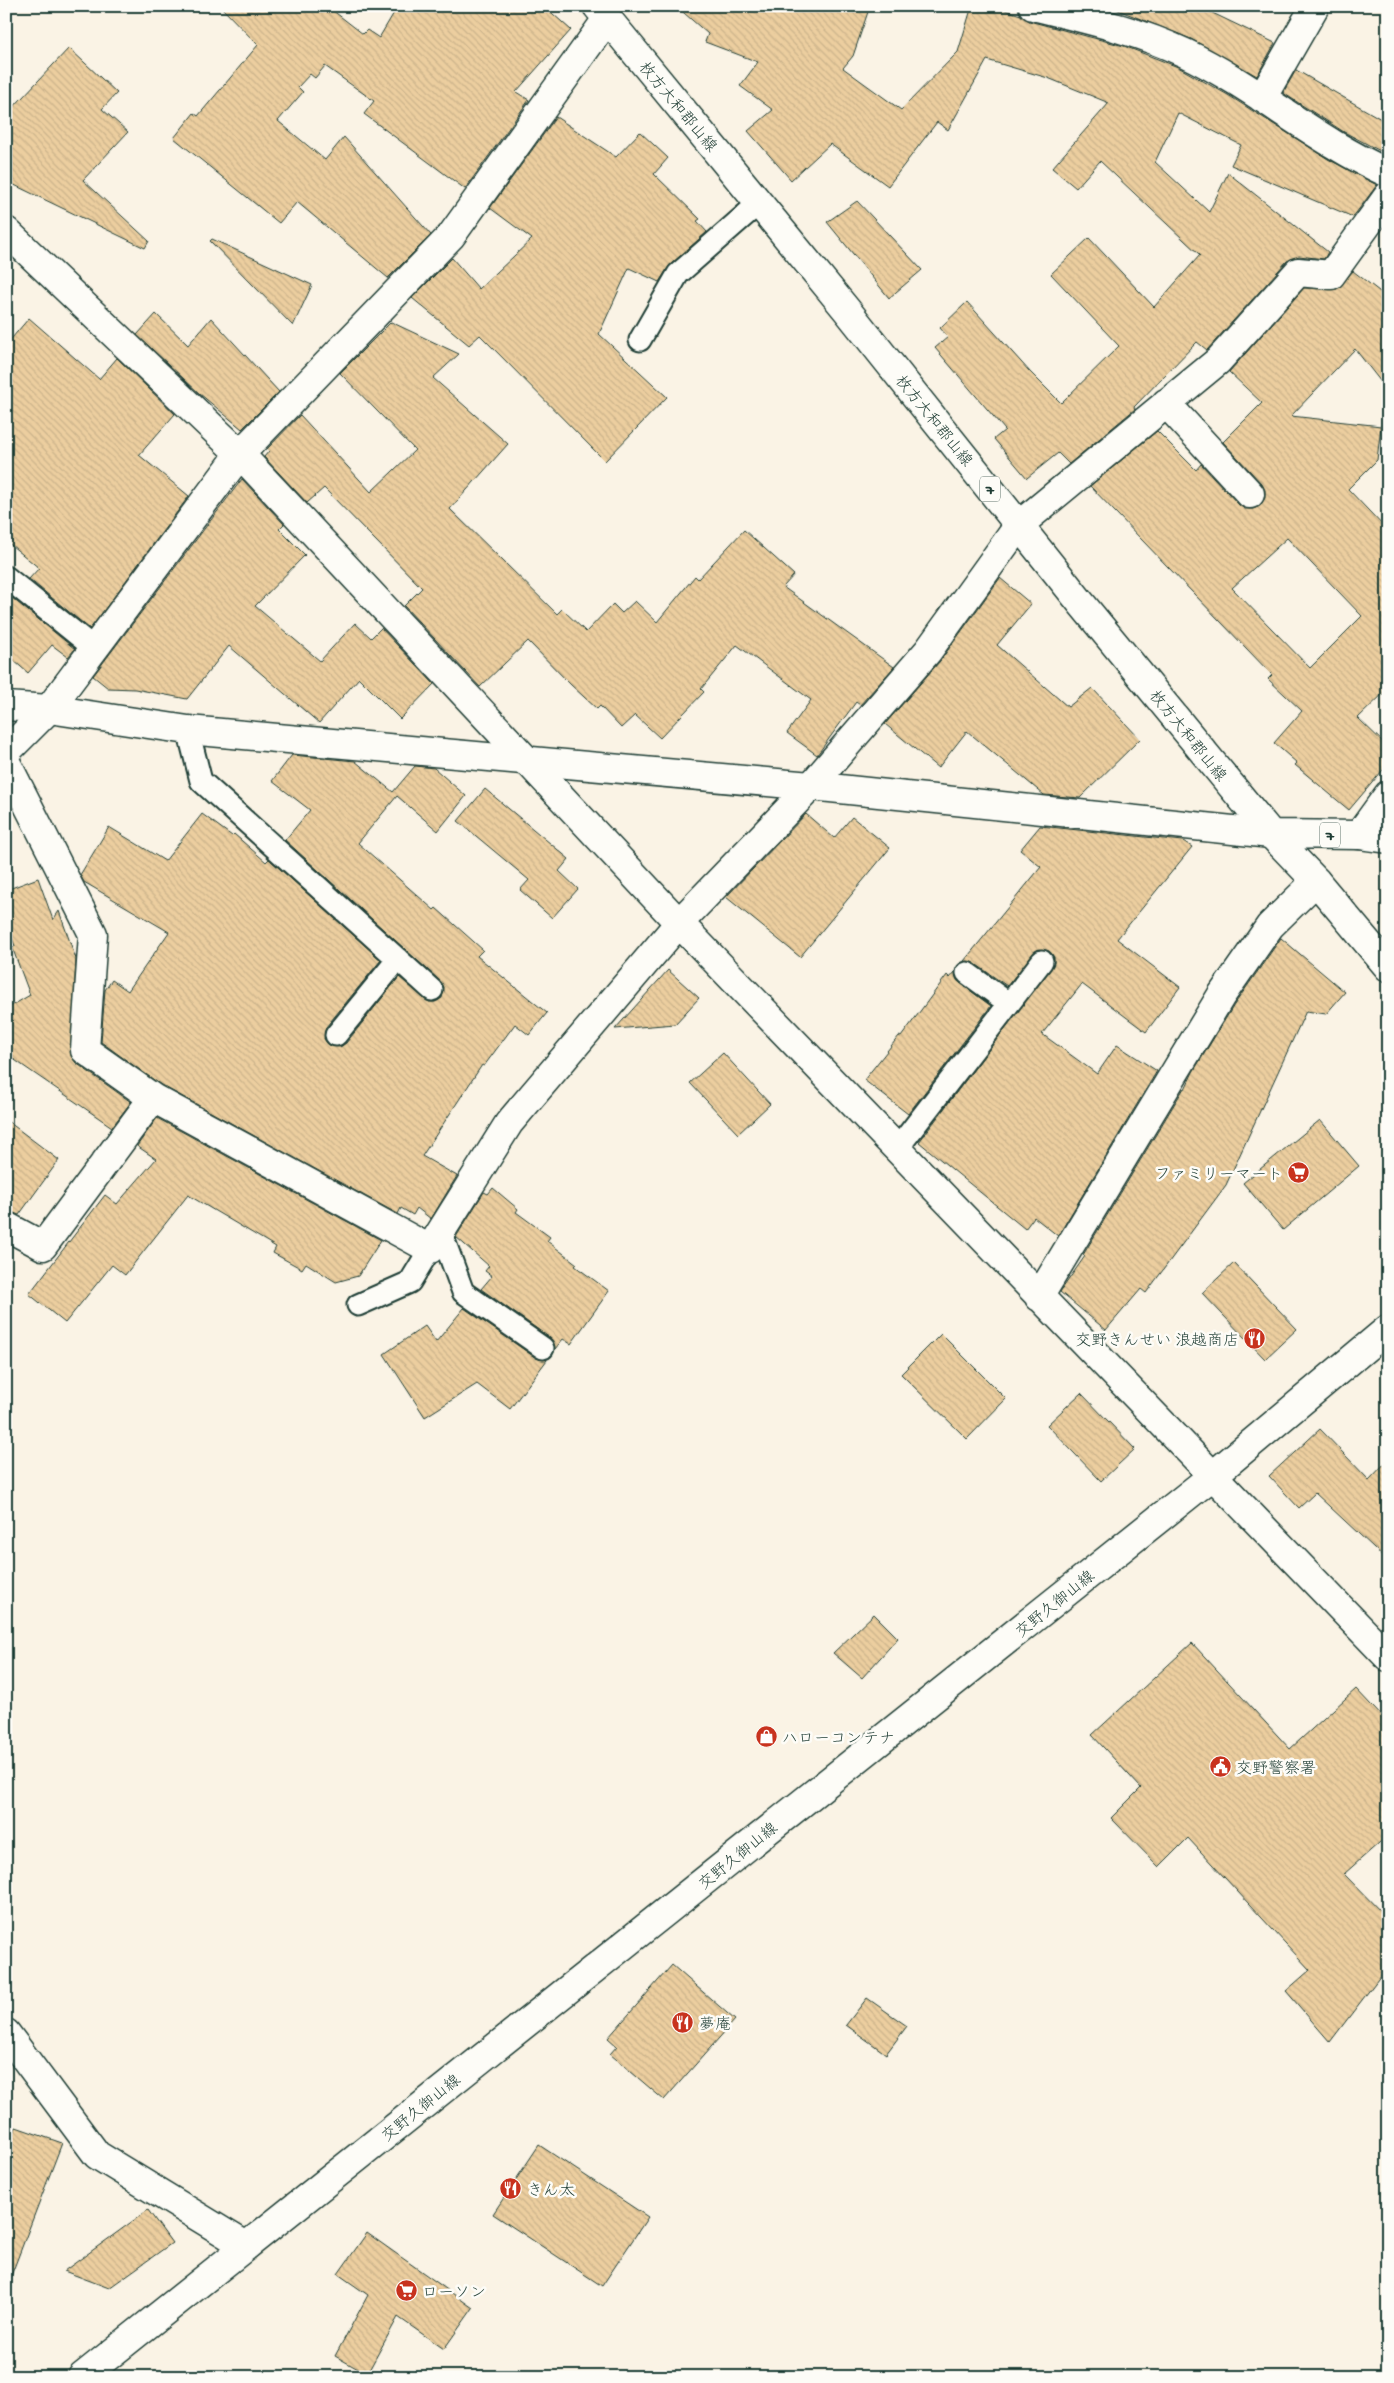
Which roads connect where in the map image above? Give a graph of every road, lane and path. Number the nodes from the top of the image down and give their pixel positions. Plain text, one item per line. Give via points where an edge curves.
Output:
1 (1033, 6) edge
2 (1314, 6) edge
3 (602, 12) edge
4 (1262, 98) junction
5 (1388, 173) edge
6 (1388, 196) edge
7 (759, 203) junction
8 (6, 231) edge
9 (640, 340) dead end
10 (1166, 403) junction
11 (240, 454) junction
12 (1250, 494) dead end
13 (1019, 525) junction
14 (6, 577) edge
15 (95, 649) junction
16 (6, 706) edge
17 (49, 710) junction
18 (188, 730) junction
19 (6, 752) edge
20 (526, 760) junction
21 (6, 762) edge
22 (811, 786) junction
23 (1388, 796) edge
24 (1271, 834) junction
25 (1359, 835) junction
26 (1388, 839) edge
27 (1316, 881) junction
28 (679, 923) junction
29 (398, 959) junction
30 (1042, 961) dead end
31 (1388, 967) edge
32 (967, 973) dead end
33 (432, 990) dead end
34 (1008, 1003) junction
35 (336, 1035) dead end
36 (153, 1098) junction
37 (897, 1149) junction
38 (6, 1226) edge
39 (436, 1241) junction
40 (1039, 1297) junction
41 (358, 1305) dead end
42 (1388, 1329) edge
43 (544, 1348) dead end
44 (1211, 1477) junction
45 (1388, 1657) edge
46 (6, 2033) edge
47 (246, 2246) junction
48 (82, 2377) edge

1 - 4 street via 1122,27 1186,54
2 - 4 street
3 - 7 street, 枚方大和郡山線 / 7
3 - 11 street via 450,236
4 - 5 street via 1356,159
6 - 10 street via 1331,275 1298,272 1218,361
7 - 9 lane via 678,274
7 - 13 street, 枚方大和郡山線 / 7
8 - 11 street
10 - 12 street
10 - 13 street
11 - 15 street
11 - 20 street
13 - 22 street via 928,651
13 - 24 street, 枚方大和郡山線 / 7
14 - 15 lane
15 - 17 street
16 - 17 street
17 - 18 street
17 - 19 street
18 - 20 street
18 - 29 lane via 201,781
20 - 22 street
20 - 28 street
21 - 36 street via 93,934 85,1050
22 - 24 street
22 - 28 street
23 - 25 street
24 - 25 street, 7
24 - 27 street, 枚方大和郡山線 / 7
25 - 26 street, 7
27 - 31 street, 枚方大和郡山線 / 7
27 - 40 street via 1270,926 1221,996
28 - 37 street
28 - 39 street via 509,1123
29 - 33 lane
29 - 35 lane
30 - 34 lane
32 - 34 lane
34 - 37 lane
36 - 38 street via 43,1246
36 - 39 street
37 - 40 street
39 - 41 lane via 410,1282
39 - 43 lane via 464,1292
40 - 44 street
42 - 44 street, 交野久御山線
44 - 45 street
44 - 47 street, 交野久御山線
46 - 47 street via 97,2155
47 - 48 street, 交野久御山線

